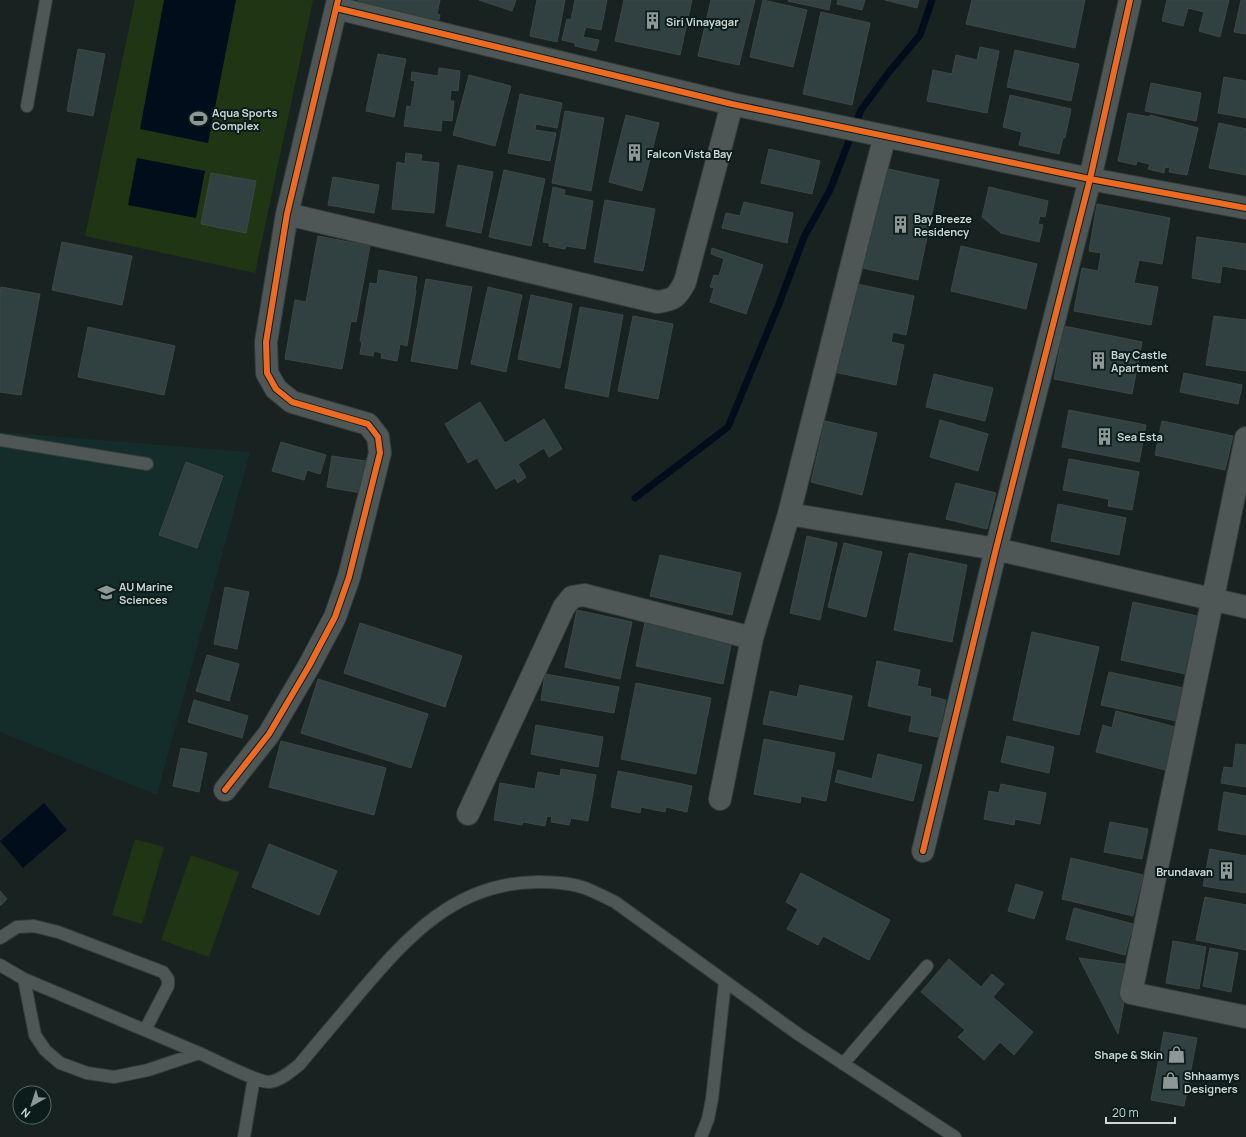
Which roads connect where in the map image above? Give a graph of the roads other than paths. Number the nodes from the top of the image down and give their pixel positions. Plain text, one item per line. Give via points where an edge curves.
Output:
1 (46, 0) edge
2 (1130, 0) edge
3 (337, 4) edge
4 (732, 104) junction
5 (27, 106) dead end
6 (866, 132) junction
7 (1090, 179) junction
8 (1246, 208) edge
9 (287, 214) junction
10 (1246, 438) edge
11 (0, 440) edge
12 (147, 464) dead end
13 (789, 514) junction
14 (996, 549) junction
15 (1213, 599) junction
16 (1246, 607) edge
17 (752, 638) junction
18 (224, 790) dead end
19 (720, 799) dead end
20 (468, 814) dead end
21 (923, 851) dead end
22 (0, 938) edge
23 (0, 965) edge
24 (927, 966) dead end
25 (24, 979) junction
26 (725, 982) junction
27 (1246, 1018) edge
28 (145, 1030) junction
29 (199, 1053) junction
30 (843, 1064) junction
31 (254, 1078) junction
32 (244, 1137) edge
33 (701, 1137) edge
34 (955, 1137) edge

1 - 5 lane
2 - 7 street
3 - 4 street
3 - 9 street
4 - 6 street
4 - 9 street via 685,282 670,300 657,302
6 - 7 street
6 - 13 street via 866,208
7 - 8 street
7 - 14 street
9 - 18 street via 266,342 267,373 276,389 292,402 368,424 378,437 380,453 349,577 335,617 269,734
10 - 15 street
11 - 12 lane
13 - 14 street
13 - 17 street
14 - 15 street
14 - 21 street
15 - 16 street
15 - 27 street via 1131,993
17 - 19 street
17 - 20 street via 584,595 572,597 564,607
22 - 28 lane via 17,928 34,926 58,932 163,972 168,979 168,986
23 - 25 lane
24 - 30 lane
25 - 28 lane
25 - 29 lane via 36,1035 45,1050 60,1063 86,1073 114,1076 148,1070
26 - 30 lane
26 - 31 lane via 615,902 584,888 552,882 520,882 488,889 453,904 422,926 388,960 299,1065 282,1078 269,1082
26 - 33 lane via 712,1098
28 - 29 lane
29 - 31 lane
30 - 34 lane
31 - 32 lane

